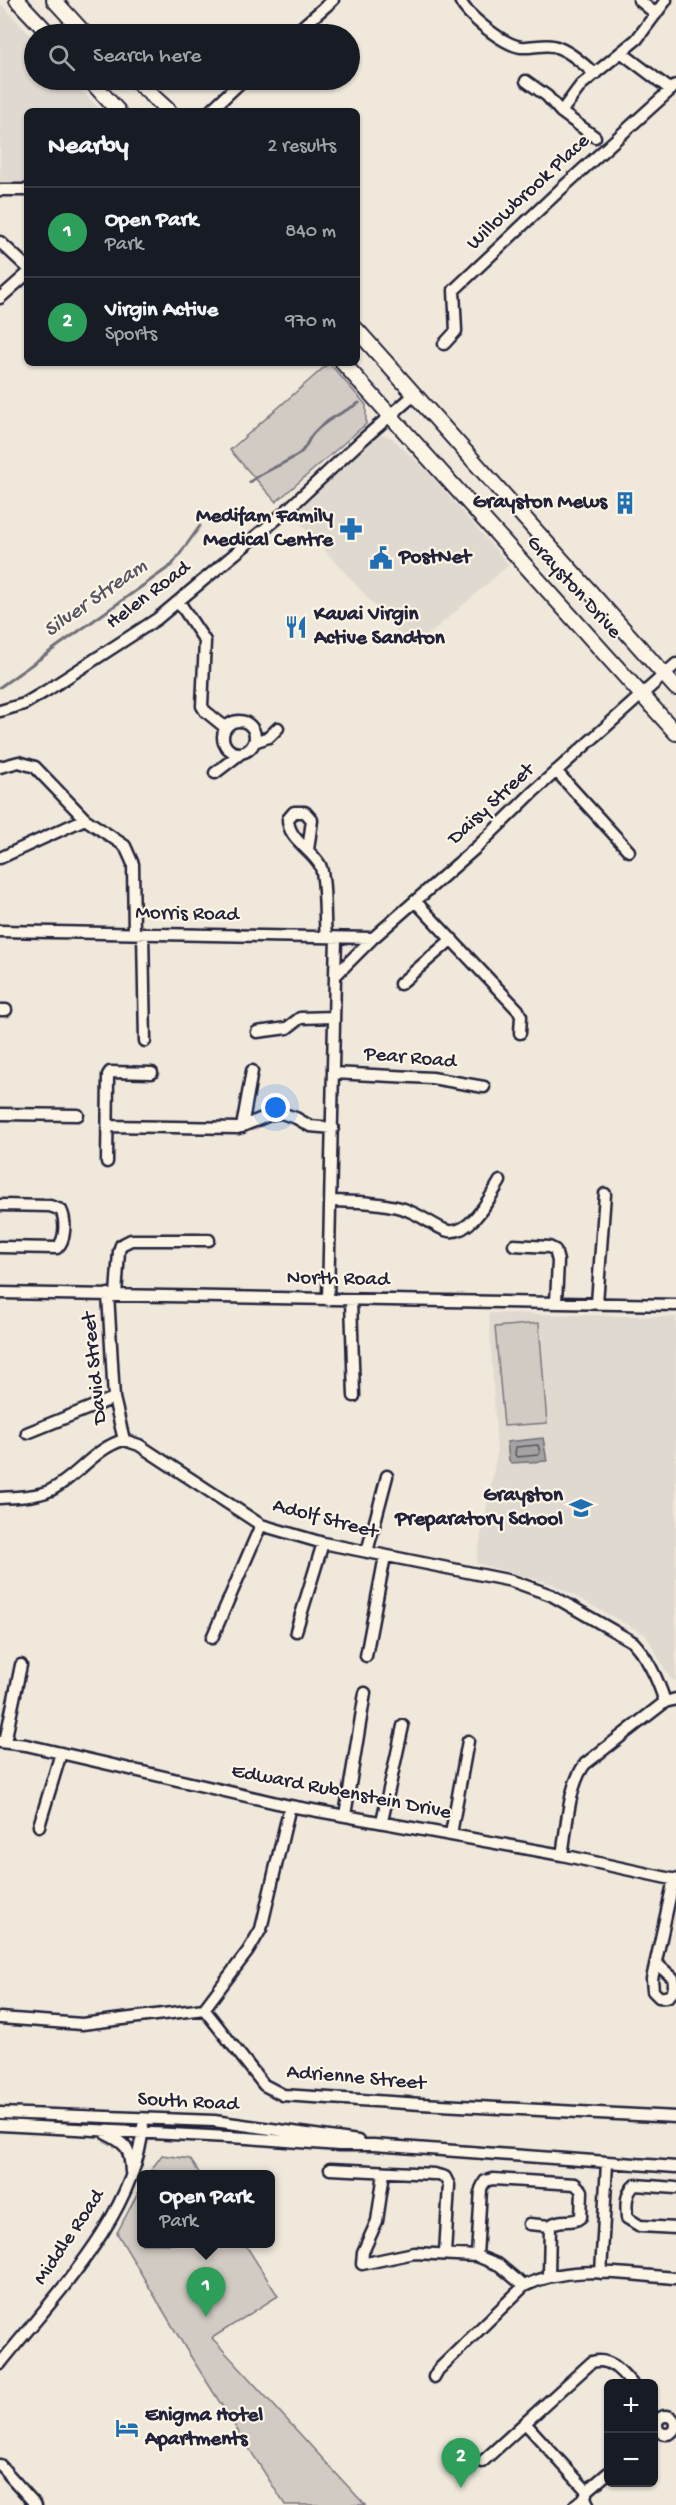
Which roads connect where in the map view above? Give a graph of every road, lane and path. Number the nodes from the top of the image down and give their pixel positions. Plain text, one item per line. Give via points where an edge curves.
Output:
1 (17, 0) edge
2 (25, 0) edge
3 (54, 0) edge
4 (333, 0) edge
5 (460, 0) edge
6 (639, 0) edge
7 (666, 0) edge
8 (656, 14) junction
9 (40, 24) edge
10 (43, 24) edge
11 (76, 24) edge
12 (305, 24) edge
13 (622, 53) junction
14 (595, 74) junction
15 (526, 81) dead end
16 (674, 87) edge
17 (99, 90) edge
18 (137, 90) edge
19 (146, 90) edge
20 (232, 90) edge
21 (115, 108) edge
22 (154, 108) edge
23 (166, 108) edge
24 (213, 108) edge
25 (561, 112) junction
26 (595, 137) dead end
27 (0, 190) edge
28 (24, 190) edge
29 (0, 242) edge
30 (24, 264) edge
31 (24, 277) edge
32 (0, 298) edge
33 (360, 333) edge
34 (444, 344) dead end
35 (346, 366) edge
36 (414, 395) junction
37 (390, 417) junction
38 (179, 602) junction
39 (676, 664) edge
40 (664, 675) junction
41 (676, 688) edge
42 (641, 693) junction
43 (0, 711) edge
44 (226, 728) junction
45 (278, 728) dead end
46 (676, 733) edge
47 (254, 742) junction
48 (241, 753) junction
49 (0, 767) edge
50 (556, 771) junction
51 (215, 773) dead end
52 (85, 819) junction
53 (308, 850) dead end
54 (629, 851) dead end
55 (0, 858) edge
56 (415, 901) junction
57 (0, 931) edge
58 (138, 933) junction
59 (331, 937) junction
60 (373, 938) junction
61 (452, 939) junction
62 (335, 976) junction
63 (400, 984) dead end
64 (334, 1017) junction
65 (257, 1032) dead end
66 (520, 1033) dead end
67 (145, 1041) dead end
68 (252, 1071) dead end
69 (152, 1073) dead end
70 (333, 1073) junction
71 (484, 1087) dead end
72 (0, 1114) edge
73 (78, 1115) dead end
74 (108, 1126) junction
75 (242, 1127) junction
76 (333, 1128) junction
77 (107, 1162) dead end
78 (500, 1181) dead end
79 (605, 1194) dead end
80 (331, 1201) junction
81 (0, 1205) edge
82 (209, 1240) dead end
83 (514, 1245) dead end
84 (0, 1247) edge
85 (0, 1293) edge
86 (112, 1295) junction
87 (328, 1300) junction
88 (351, 1300) junction
89 (556, 1302) junction
90 (597, 1303) junction
91 (676, 1305) edge
92 (354, 1396) dead end
93 (114, 1398) junction
94 (27, 1433) dead end
95 (124, 1440) junction
96 (387, 1476) dead end
97 (0, 1498) edge
98 (261, 1525) junction
99 (323, 1543) junction
100 (367, 1552) junction
101 (385, 1556) junction
102 (296, 1630) dead end
103 (212, 1638) dead end
104 (366, 1656) dead end
105 (21, 1665) dead end
106 (365, 1694) dead end
107 (671, 1700) edge
108 (403, 1726) dead end
109 (468, 1741) dead end
110 (3, 1742) edge
111 (61, 1753) junction
112 (290, 1806) junction
113 (345, 1815) junction
114 (382, 1821) junction
115 (39, 1826) dead end
116 (451, 1834) junction
117 (562, 1855) junction
118 (675, 1879) edge
119 (657, 1964) dead end
120 (204, 2009) junction
121 (0, 2018) edge
122 (0, 2112) edge
123 (676, 2117) edge
124 (143, 2120) junction
125 (0, 2125) edge
126 (100, 2132) junction
127 (142, 2133) junction
128 (374, 2145) junction
129 (607, 2163) junction
130 (676, 2167) edge
131 (330, 2169) dead end
132 (384, 2173) junction
133 (131, 2178) junction
134 (676, 2188) edge
135 (529, 2224) dead end
136 (550, 2226) junction
137 (676, 2228) edge
138 (445, 2254) junction
139 (477, 2256) junction
140 (601, 2273) junction
141 (549, 2276) junction
142 (676, 2278) edge
143 (524, 2286) junction
144 (0, 2364) edge
145 (434, 2377) dead end
146 (627, 2379) edge
147 (658, 2413) edge
148 (525, 2423) junction
149 (658, 2432) edge
150 (674, 2433) edge
151 (482, 2462) dead end
152 (0, 2465) edge
153 (604, 2478) edge
154 (586, 2498) edge
155 (36, 2505) edge
156 (575, 2505) edge

1 - 9 main road
2 - 10 main road
3 - 11 main road
4 - 12 street
5 - 14 street via 470,14 505,41 520,47 553,46
6 - 8 street
7 - 8 street
8 - 13 street
13 - 14 street
13 - 16 street
14 - 25 street
15 - 25 street
16 - 34 street, Willowbrook Place via 454,290 456,331
17 - 21 main road
18 - 22 main road
19 - 23 main road
20 - 24 street
25 - 26 street
27 - 28 street
29 - 30 street
31 - 32 street
33 - 36 main road, Grayston Drive
35 - 37 main road, Grayston Drive
36 - 37 street, Helen Road
36 - 40 main road, Grayston Drive
37 - 38 street, Helen Road
37 - 42 main road, Grayston Drive
38 - 43 street, Helen Road via 46,692
38 - 44 street via 207,648 202,706
39 - 40 street, Daisy Street
40 - 41 main road, Grayston Drive
40 - 42 street, Daisy Street
42 - 46 main road, Grayston Drive
42 - 50 street, Daisy Street
44 - 47 street via 237,722 246,723 254,734
44 - 48 street via 225,745
45 - 47 street via 269,737
47 - 48 street
48 - 51 street
49 - 52 street via 19,762 32,765
50 - 54 street
50 - 56 street, Daisy Street
52 - 55 street
52 - 58 street via 117,840 131,856
53 - 59 street via 322,872
56 - 60 street, Daisy Street
56 - 61 street
57 - 58 street, Morris Road
58 - 59 street, Morris Road
58 - 67 street
59 - 60 street, Morris Road
59 - 62 street
60 - 62 street, Daisy Street
61 - 63 street
61 - 66 street via 518,1010
62 - 64 street
64 - 65 street via 300,1018 287,1028
64 - 70 street
68 - 75 street
69 - 74 street via 110,1072
70 - 71 street, Pear Road via 432,1078
70 - 76 street
72 - 73 street
74 - 75 street
74 - 77 street
75 - 76 street via 281,1113 310,1125
76 - 80 street
78 - 80 street via 480,1213 456,1230 447,1230 407,1210 381,1203
79 - 90 street
80 - 87 street
81 - 84 street via 50,1206 64,1215 63,1239 57,1248
82 - 86 street, David Street via 131,1240 121,1245
83 - 89 street via 555,1250
85 - 86 street, North Road
86 - 87 street, North Road
86 - 93 street, David Street
87 - 88 street, North Road
88 - 89 street, North Road
88 - 92 street
89 - 90 street, North Road
90 - 91 street, North Road
93 - 94 street
93 - 95 street, David Street
95 - 97 street, David Street via 52,1490
95 - 98 street, Adolf Street via 139,1445
96 - 100 street
98 - 99 street, Adolf Street
98 - 103 street
99 - 100 street, Adolf Street
99 - 102 street
100 - 101 street, Adolf Street
101 - 104 street
101 - 107 street, Adolf Street via 541,1589 633,1642
105 - 110 street
106 - 113 street
107 - 117 street via 579,1772
108 - 114 street
109 - 116 street
110 - 111 street, Edward Rubenstein Drive
111 - 112 street, Edward Rubenstein Drive
111 - 115 street
112 - 113 street, Edward Rubenstein Drive
112 - 120 street via 261,1929
113 - 114 street, Edward Rubenstein Drive
114 - 116 street, Edward Rubenstein Drive
116 - 117 street, Edward Rubenstein Drive
117 - 118 street, Edward Rubenstein Drive
118 - 119 street
120 - 121 street via 82,2024
120 - 123 street, Adrienne Street via 264,2085 283,2095
122 - 124 street, South Road
124 - 127 street, Middle Road
124 - 128 street, South Road via 214,2121 322,2134
125 - 126 street, South Road
126 - 127 street, South Road
126 - 133 street via 126,2146 131,2158
127 - 128 street, South Road
127 - 133 street, Middle Road
128 - 129 street, South Road
129 - 130 street, South Road
129 - 140 street
131 - 132 street
132 - 138 street via 434,2174 447,2179
132 - 138 street via 379,2212 362,2264 414,2253
133 - 144 street, Middle Road via 83,2262
134 - 137 street via 635,2185 627,2195 626,2212 635,2225
135 - 136 street
136 - 139 street via 558,2220 576,2221 581,2217 579,2187 567,2182 489,2179 481,2189
136 - 141 street
138 - 139 street
139 - 143 street via 499,2265
140 - 141 street
140 - 142 street
141 - 143 street
143 - 145 street
146 - 148 street via 615,2366 599,2360 592,2362
147 - 150 street via 672,2419
148 - 151 street
148 - 154 street
149 - 150 street
152 - 155 street
153 - 154 street
154 - 156 street

